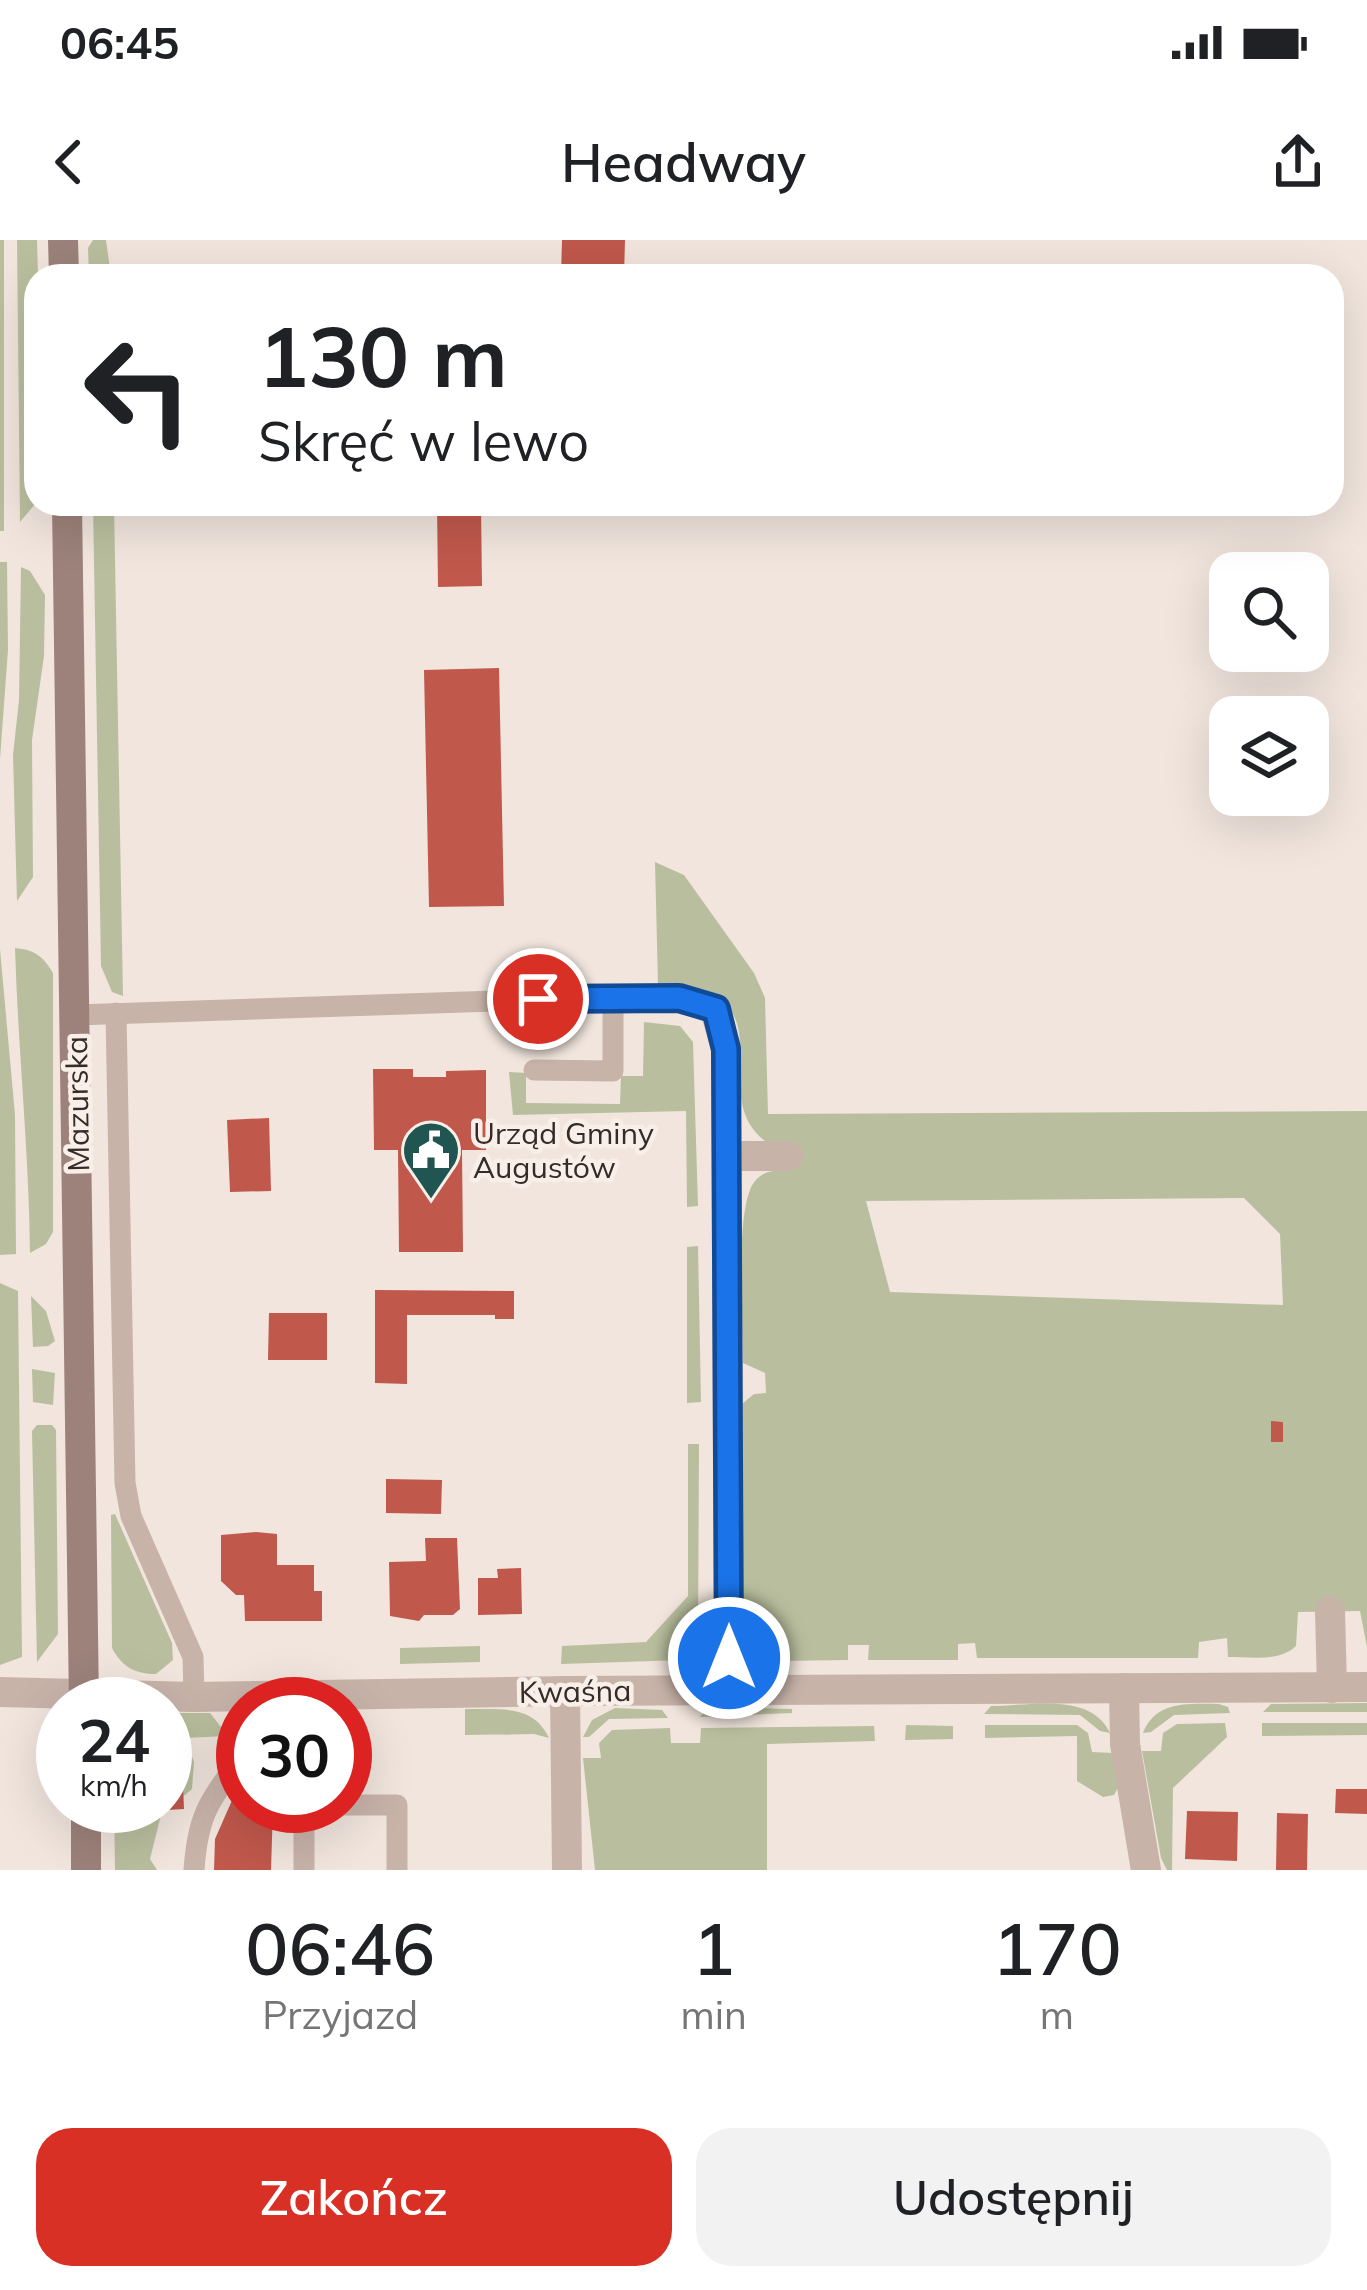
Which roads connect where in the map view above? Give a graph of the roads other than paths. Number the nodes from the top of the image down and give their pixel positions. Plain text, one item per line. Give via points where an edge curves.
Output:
1 (67, 516) edge
2 (613, 997) junction
3 (716, 1009) joint
4 (116, 1013) junction
5 (76, 1015) junction
6 (534, 1070) dead end
7 (727, 1156) junction
8 (788, 1156) dead end
9 (1330, 1611) dead end
10 (84, 1677) edge
11 (1367, 1687) edge
12 (1124, 1688) junction
13 (1332, 1688) junction
14 (729, 1689) junction
15 (566, 1690) junction
16 (0, 1692) edge
17 (36, 1695) edge
18 (372, 1696) edge
19 (194, 1697) joint
20 (216, 1698) edge
21 (216, 1792) edge
22 (372, 1805) edge
23 (86, 1833) edge
24 (304, 1833) edge
25 (86, 1870) edge
26 (194, 1870) edge
27 (304, 1870) edge
28 (397, 1870) edge
29 (567, 1870) edge
30 (1146, 1870) edge

1 - 5 main road, Mazurska
2 - 3 lane via 679,998
2 - 4 lane
2 - 6 lane via 613,1071
3 - 7 street via 726,1049
4 - 5 lane
4 - 19 lane via 124,1483 130,1516 194,1657
5 - 10 main road, Mazurska
7 - 8 street
7 - 14 street
9 - 13 street
11 - 13 street, Kwaśna
12 - 13 street, Kwaśna
12 - 14 street, Kwaśna
12 - 30 street
14 - 15 street, Kwaśna
15 - 18 street, Kwaśna
15 - 29 street
16 - 17 street, Kwaśna
19 - 20 street, Kwaśna
21 - 26 lane via 196,1834
22 - 28 lane via 397,1805
23 - 25 main road
24 - 27 lane

